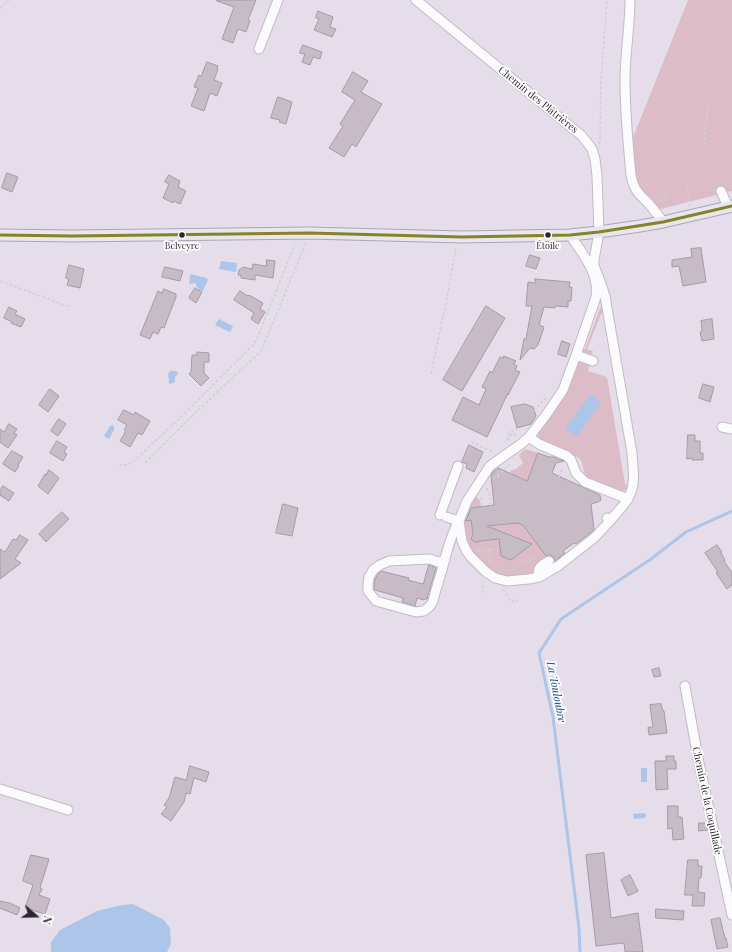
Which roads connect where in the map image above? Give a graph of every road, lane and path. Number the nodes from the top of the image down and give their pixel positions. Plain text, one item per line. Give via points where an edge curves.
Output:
1 (9, 0) edge
2 (278, 0) edge
3 (416, 0) edge
4 (607, 0) edge
5 (630, 0) edge
6 (0, 8) edge
7 (259, 48) dead end
8 (708, 107) dead end
9 (705, 146) dead end
10 (595, 159) junction
11 (686, 184) dead end
12 (671, 188) dead end
13 (721, 191) dead end
14 (690, 202) dead end
15 (730, 206) edge
16 (655, 211) junction
17 (663, 222) junction
18 (605, 232) junction
19 (304, 233) junction
20 (0, 235) edge
21 (570, 235) junction
22 (456, 237) junction
23 (0, 281) edge
24 (70, 307) dead end
25 (576, 355) junction
26 (593, 361) dead end
27 (431, 374) dead end
28 (722, 427) dead end
29 (517, 429) dead end
30 (732, 429) edge
31 (529, 437) junction
32 (471, 442) dead end
33 (518, 447) junction
34 (496, 458) dead end
35 (145, 463) dead end
36 (119, 465) dead end
37 (458, 466) dead end
38 (497, 475) junction
39 (500, 478) dead end
40 (492, 480) dead end
41 (486, 485) dead end
42 (481, 497) dead end
43 (628, 499) junction
44 (483, 506) dead end
45 (491, 506) dead end
46 (459, 521) junction
47 (500, 549) dead end
48 (445, 560) junction
49 (547, 562) joint
50 (539, 577) junction
51 (501, 579) junction
52 (518, 600) dead end
53 (685, 686) dead end
54 (0, 789) edge
55 (68, 810) dead end
56 (732, 915) edge

1 - 6 path
2 - 7 street
3 - 10 street, Chemin des Plâtrières via 582,136 592,149
4 - 10 path via 601,80 600,141
5 - 16 street via 625,79 631,176 635,189
8 - 9 path
10 - 18 street, Chemin des Plâtrières
11 - 14 path
12 - 16 path
13 - 15 street
15 - 17 main road
16 - 17 street
17 - 18 main road
18 - 21 main road
18 - 43 street, Chemin des Plâtrières via 594,266 605,296 632,453 634,475
19 - 20 main road
19 - 22 main road
19 - 35 path via 261,351
19 - 36 path via 254,344 133,462
21 - 22 main road
21 - 25 street via 587,260 597,288
22 - 27 path
23 - 24 path
25 - 26 street
25 - 31 street via 563,390
28 - 30 street
29 - 33 path via 510,432 506,440 515,435
31 - 33 street
31 - 43 street via 568,456 576,473 585,482
32 - 34 path via 493,452
33 - 38 path via 518,454
33 - 46 street via 490,466 467,501
37 - 46 street via 443,516
38 - 39 path
38 - 40 path
41 - 45 path
42 - 44 path
43 - 50 street via 598,529 594,538
46 - 48 street via 454,529
46 - 51 street via 462,540 470,556 486,572
47 - 51 path via 489,549 491,567
48 - 48 street via 433,601 424,611 416,612 382,603 368,591 373,570 389,561
49 - 50 street via 538,569
49 - 51 path via 540,556 528,559
50 - 51 street
51 - 52 path via 501,586 510,600
53 - 56 street, Chemin de la Coquillade
54 - 55 street

